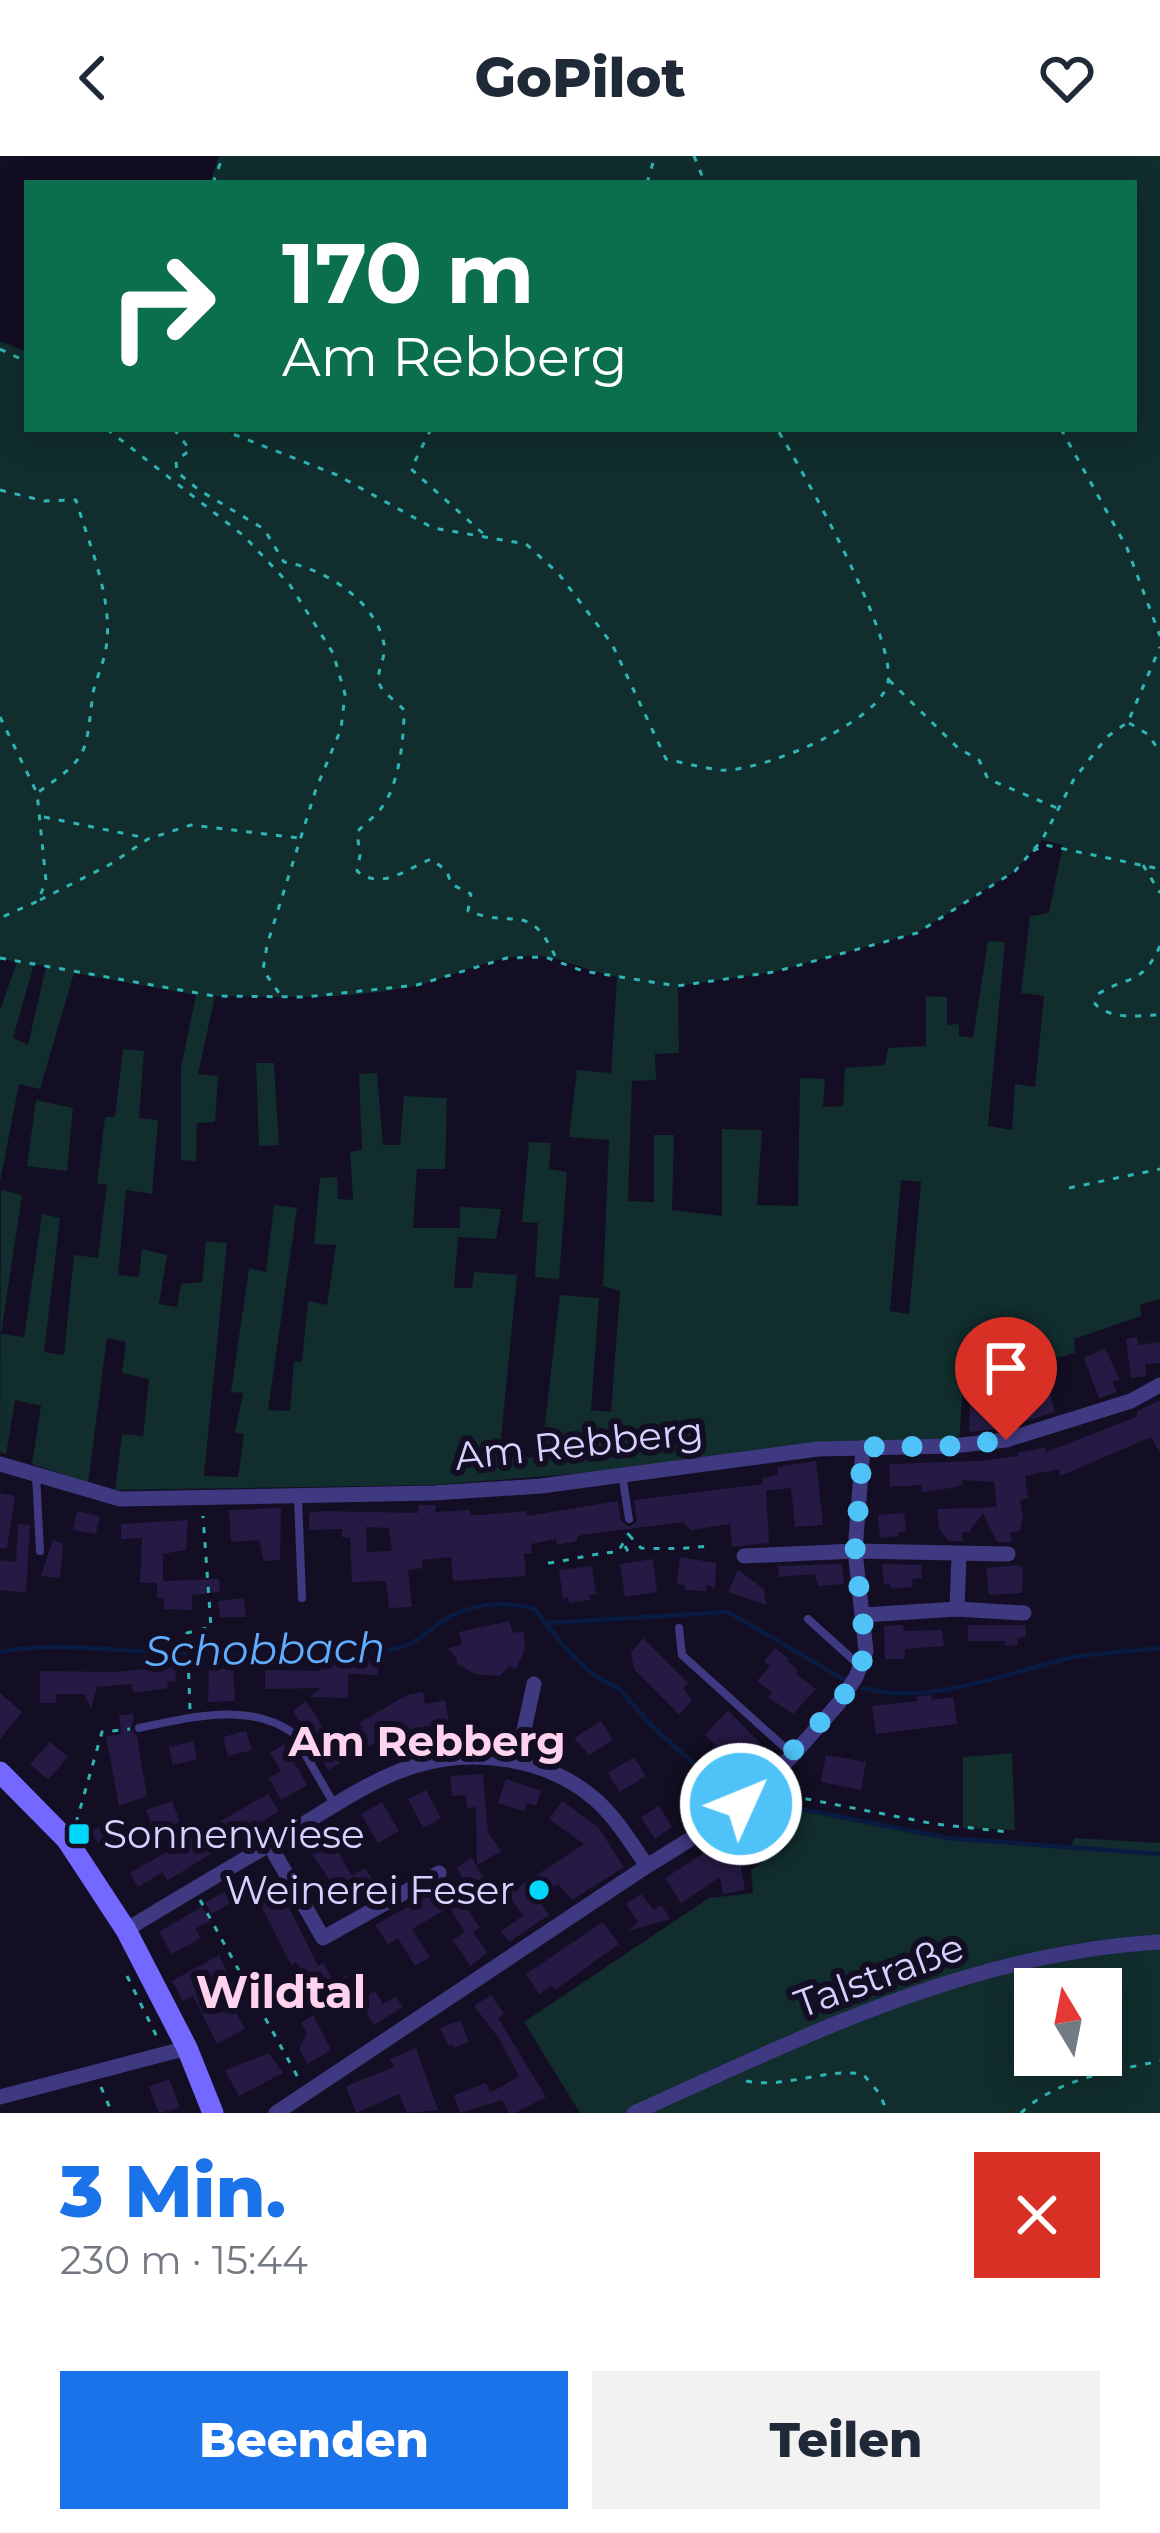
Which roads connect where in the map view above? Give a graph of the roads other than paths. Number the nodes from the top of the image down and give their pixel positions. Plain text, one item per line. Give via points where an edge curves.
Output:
1 (1160, 1384) edge
2 (863, 1447) junction
3 (0, 1464) edge
4 (622, 1474) junction
5 (36, 1475) junction
6 (298, 1494) junction
7 (629, 1519) road end
8 (40, 1551) dead end
9 (855, 1551) junction
10 (959, 1554) junction
11 (1008, 1554) dead end
12 (744, 1556) dead end
13 (302, 1598) dead end
14 (957, 1609) junction
15 (1024, 1612) dead end
16 (863, 1615) junction
17 (808, 1619) dead end
18 (679, 1628) dead end
19 (860, 1666) junction
20 (535, 1684) dead end
21 (139, 1728) road end
22 (793, 1754) junction
23 (517, 1762) junction
24 (0, 1772) edge
25 (335, 1805) junction
26 (269, 1844) junction
27 (646, 1866) junction
28 (440, 1873) dead end
29 (126, 1930) junction
30 (1160, 1942) edge
31 (176, 2051) junction
32 (0, 2097) edge
33 (213, 2113) edge
34 (276, 2113) edge
35 (634, 2113) edge

1 - 2 street, Am Rebberg via 1112,1408 1006,1440
2 - 4 street, Am Rebberg
2 - 9 street
3 - 5 street, Am Rebberg
4 - 6 street, Am Rebberg via 541,1486
4 - 7 lane
5 - 6 street, Am Rebberg via 120,1499
5 - 8 lane
6 - 13 lane
9 - 10 street
9 - 12 street
9 - 16 street
10 - 11 street
10 - 14 street
14 - 15 street
14 - 16 street
16 - 19 street
17 - 19 lane
18 - 22 lane via 682,1655
19 - 22 street
20 - 23 street
21 - 25 lane via 191,1717 283,1725
22 - 27 street via 741,1804
23 - 25 street via 493,1756 412,1766
23 - 27 street via 595,1799
24 - 29 street via 67,1840
25 - 26 street
26 - 28 street via 323,1938
26 - 29 street
27 - 34 street
29 - 31 street
30 - 35 street, Talstraße via 1047,1955 948,1980
31 - 32 street
31 - 33 street

